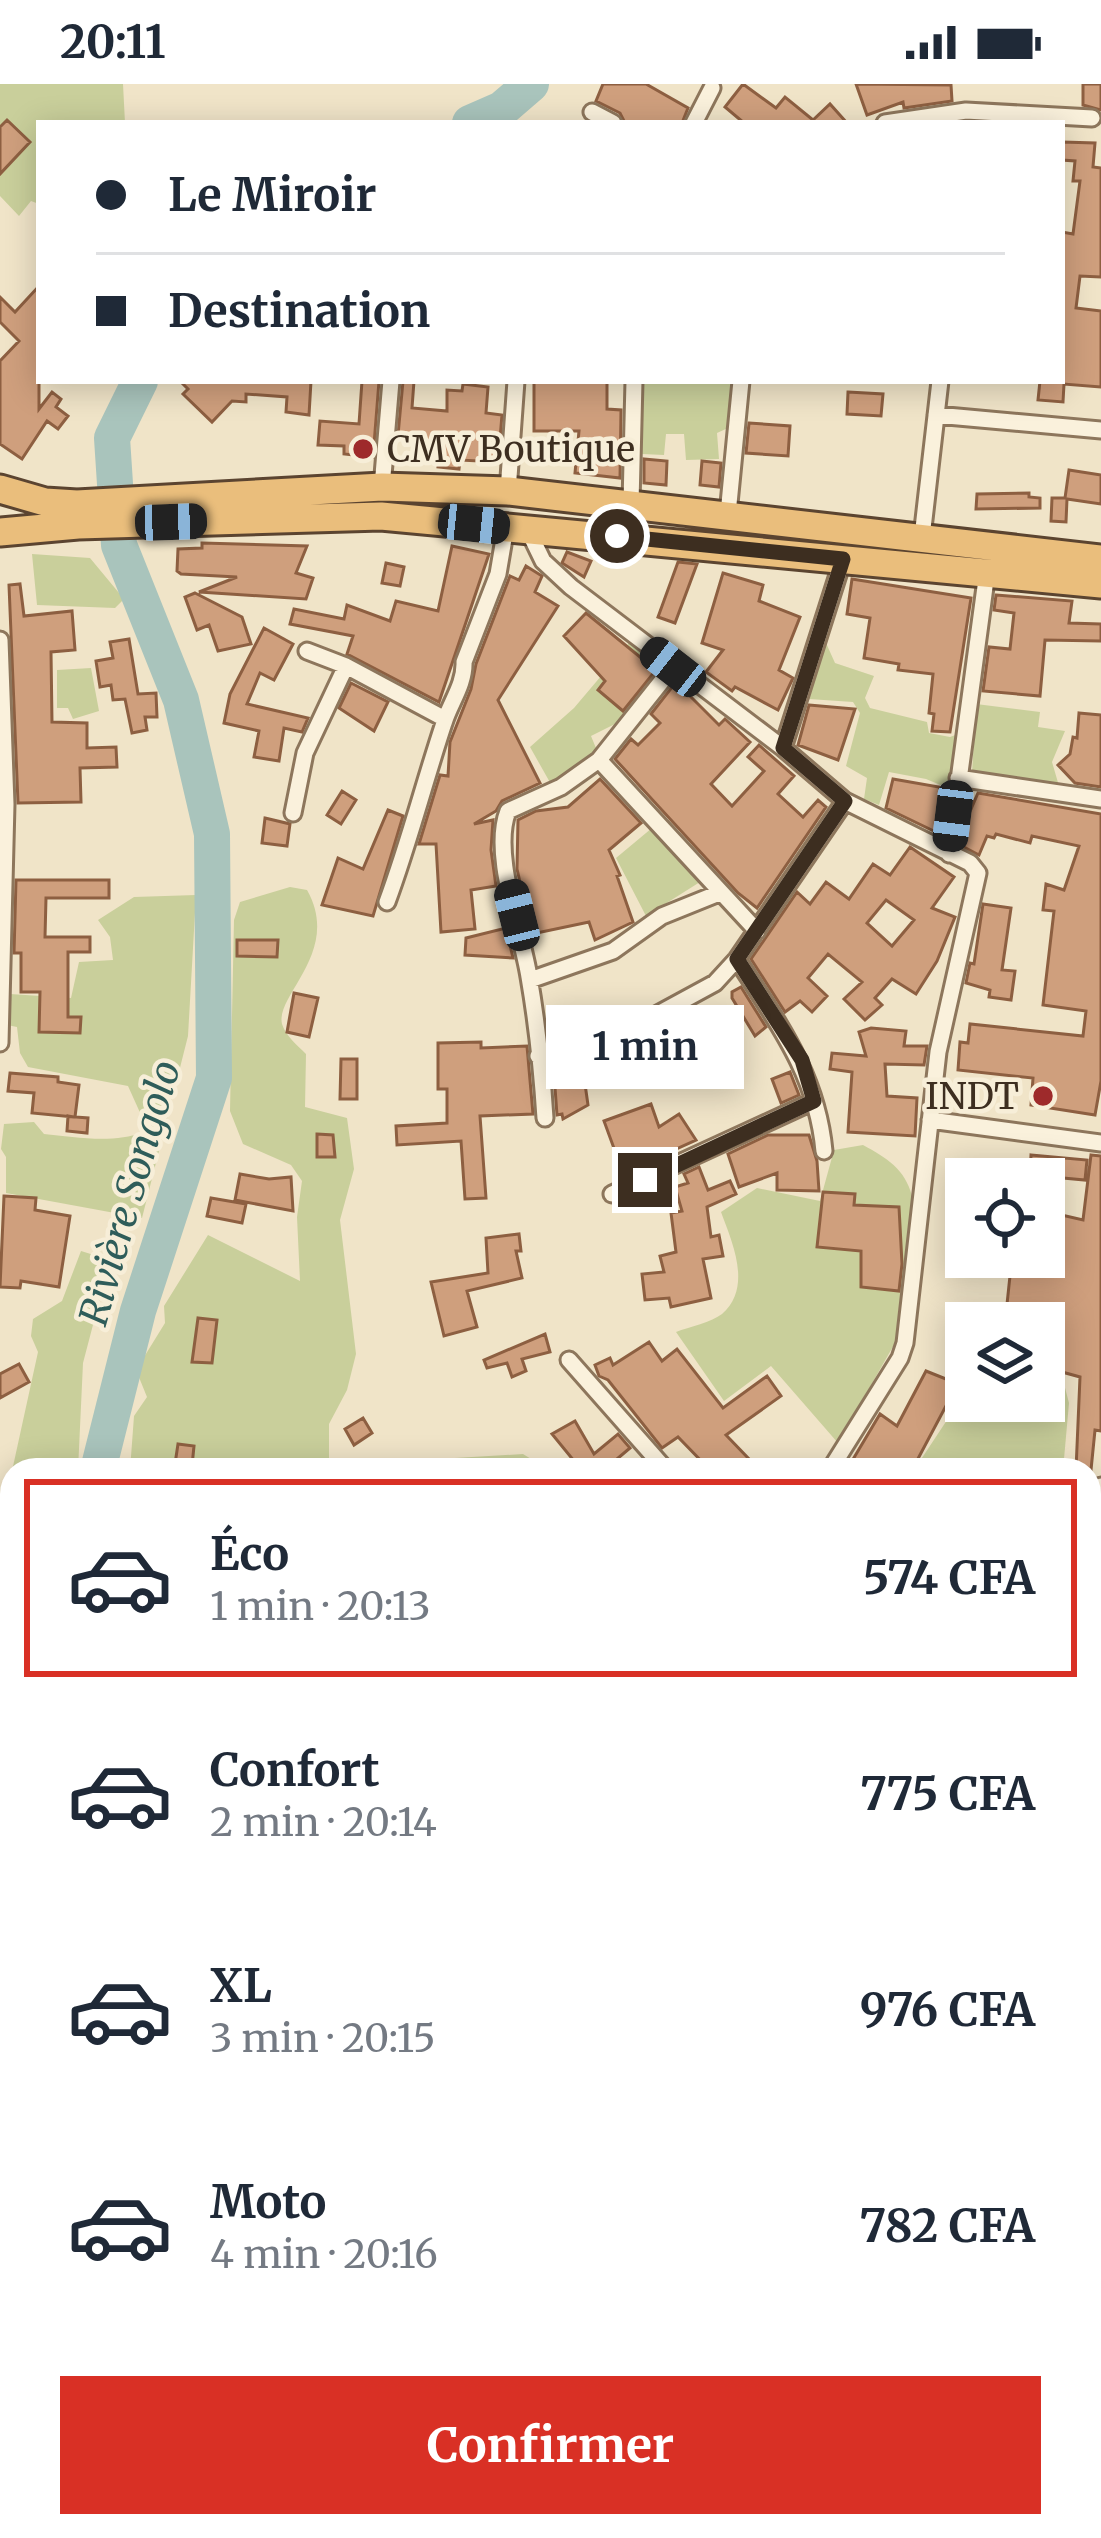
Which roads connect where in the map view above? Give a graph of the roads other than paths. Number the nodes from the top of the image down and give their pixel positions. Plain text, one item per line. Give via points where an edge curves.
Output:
1 (712, 88) dead end
2 (592, 112) dead end
3 (966, 117) edge
4 (1092, 118) dead end
5 (607, 120) edge
6 (696, 120) edge
7 (926, 120) edge
8 (391, 384) edge
9 (516, 384) edge
10 (634, 384) edge
11 (741, 384) edge
12 (940, 384) edge
13 (936, 415) junction
14 (1101, 430) edge
15 (382, 487) junction
16 (0, 489) edge
17 (508, 490) junction
18 (631, 503) junction
19 (141, 512) junction
20 (77, 514) junction
21 (728, 514) junction
22 (517, 527) junction
23 (0, 532) edge
24 (922, 537) junction
25 (843, 559) junction
26 (1101, 559) edge
27 (987, 572) junction
28 (1101, 584) edge
29 (0, 640) edge
30 (307, 651) dead end
31 (346, 666) junction
32 (673, 667) junction
33 (445, 719) junction
34 (783, 748) junction
35 (599, 760) junction
36 (958, 778) junction
37 (1101, 799) edge
38 (845, 801) junction
39 (293, 813) dead end
40 (949, 854) junction
41 (718, 893) junction
42 (387, 902) dead end
43 (757, 931) junction
44 (737, 959) junction
45 (530, 980) junction
46 (0, 1042) edge
47 (538, 1056) junction
48 (814, 1101) junction
49 (545, 1118) dead end
50 (930, 1120) junction
51 (1101, 1143) edge
52 (824, 1151) dead end
53 (612, 1194) dead end
54 (569, 1360) dead end
55 (655, 1458) edge
56 (838, 1458) edge

1 - 6 street
2 - 5 street
3 - 4 street
3 - 7 street
8 - 15 street
9 - 17 street
10 - 18 street
11 - 21 street
12 - 13 street
13 - 14 street
13 - 24 street
15 - 17 highway
15 - 19 highway
16 - 20 highway
17 - 18 highway
18 - 21 highway
19 - 20 highway
19 - 22 highway
20 - 23 highway
21 - 24 highway
22 - 25 highway
22 - 32 street via 543,562
22 - 33 street
24 - 26 highway
25 - 27 highway
25 - 34 street
27 - 28 highway
27 - 36 street
29 - 46 street
30 - 31 street
31 - 33 street
31 - 39 street via 305,752
32 - 34 street
32 - 35 street
33 - 42 street
34 - 38 street
35 - 41 street
35 - 45 street via 508,811 502,826
36 - 37 street
36 - 40 street
38 - 40 street
38 - 43 street
40 - 50 street via 978,873
41 - 43 street
41 - 45 street via 662,916 613,951
43 - 44 street
44 - 47 street via 715,983 645,1021
44 - 48 street via 802,1060
45 - 47 street
47 - 49 street
48 - 52 street
48 - 53 street
50 - 51 street
50 - 56 street via 900,1358
54 - 55 street

